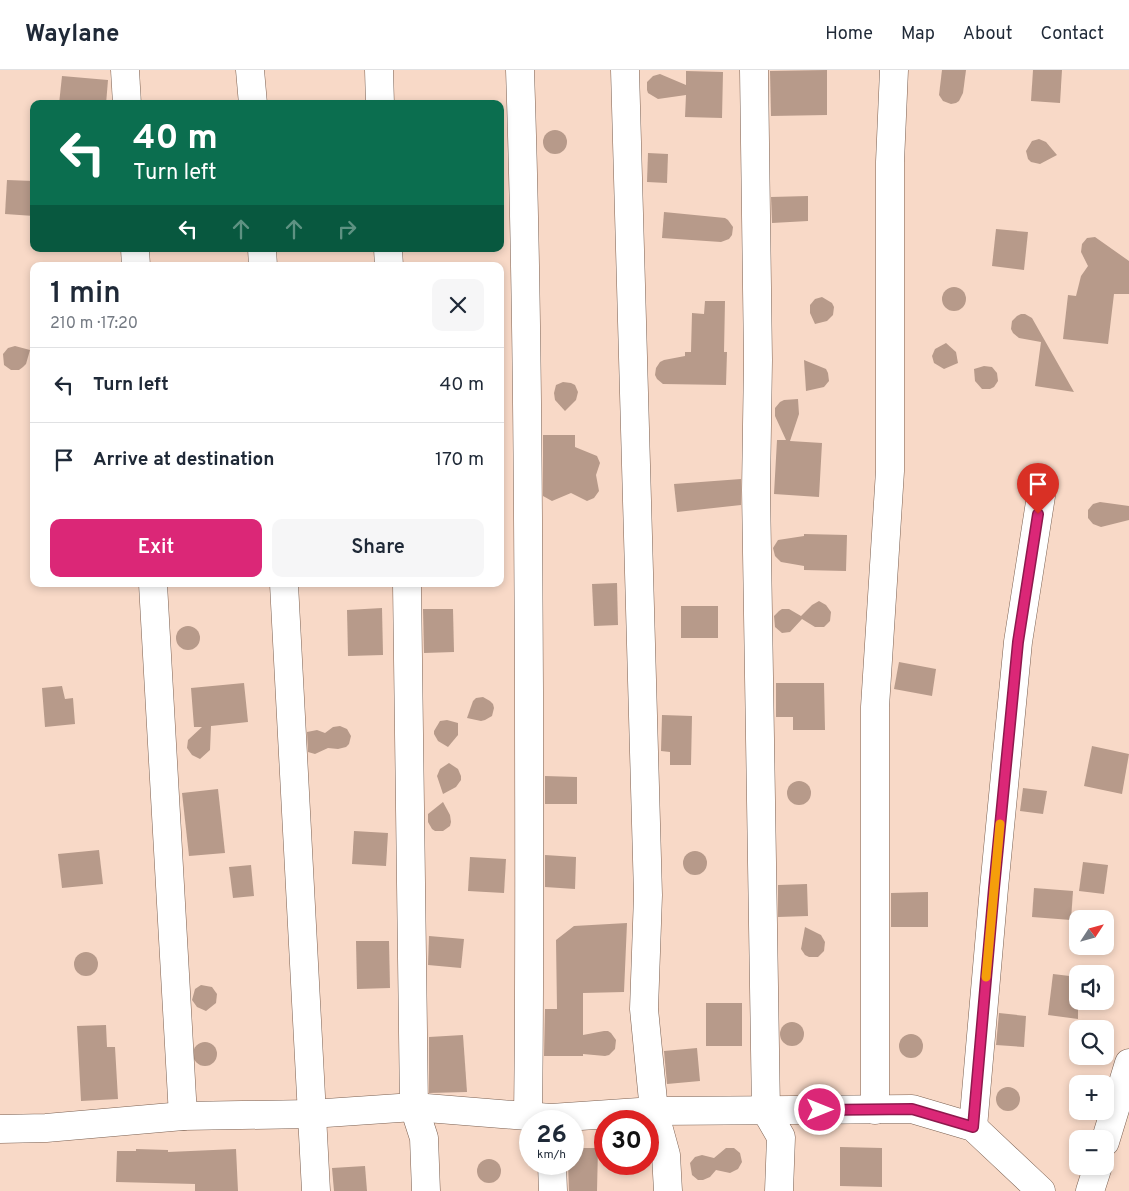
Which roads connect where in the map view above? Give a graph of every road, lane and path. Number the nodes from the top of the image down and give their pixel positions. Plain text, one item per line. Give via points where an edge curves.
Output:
1 (125, 70) edge
2 (250, 70) edge
3 (379, 70) edge
4 (520, 70) edge
5 (626, 70) edge
6 (754, 70) edge
7 (894, 70) edge
8 (127, 100) edge
9 (253, 100) edge
10 (380, 100) edge
11 (1041, 496) dead end
12 (153, 587) edge
13 (284, 587) edge
14 (407, 587) edge
15 (1129, 1063) edge
16 (414, 1107) junction
17 (542, 1110) edge
18 (654, 1110) edge
19 (659, 1110) edge
20 (875, 1110) junction
21 (766, 1111) junction
22 (311, 1114) junction
23 (183, 1116) junction
24 (519, 1116) edge
25 (973, 1127) junction
26 (0, 1129) edge
27 (659, 1129) edge
28 (1109, 1130) edge
29 (552, 1175) edge
30 (1095, 1175) edge
31 (316, 1191) edge
32 (426, 1191) edge
33 (553, 1191) edge
34 (668, 1191) edge
35 (779, 1191) edge
36 (1041, 1191) edge
37 (1090, 1191) edge

1 - 8 street
2 - 9 street
3 - 10 street
4 - 17 street via 528,490 530,967
5 - 18 street via 648,895 644,1009
6 - 21 street via 758,360 756,490
7 - 20 street via 890,162 890,471 875,707
11 - 25 street via 1018,642
12 - 23 street
13 - 22 street
14 - 16 street
15 - 28 street
16 - 22 street
16 - 24 street
16 - 32 street via 424,1138
19 - 21 street
20 - 21 street
20 - 25 street via 912,1109
21 - 35 street via 781,1137
22 - 23 street
22 - 31 street
23 - 26 street
25 - 36 street
27 - 34 street via 666,1155
29 - 33 street
30 - 37 street

